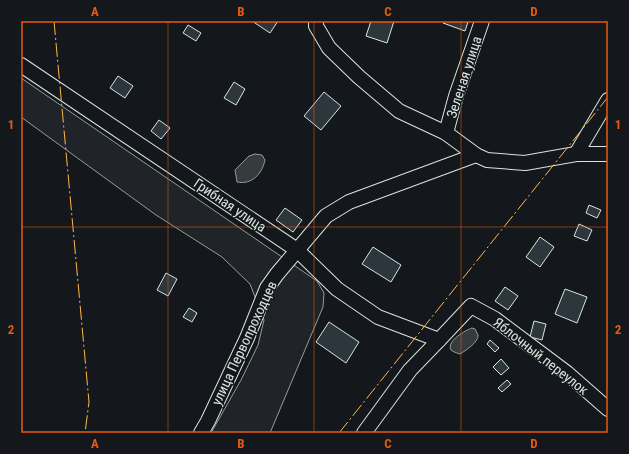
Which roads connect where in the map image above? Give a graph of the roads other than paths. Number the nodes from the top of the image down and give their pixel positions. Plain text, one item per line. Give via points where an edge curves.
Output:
1 (316, 21) edge
2 (482, 21) edge
3 (21, 65) edge
4 (608, 100) edge
5 (446, 133) junction
6 (576, 154) junction
7 (608, 154) edge
8 (476, 155) junction
9 (297, 250) junction
10 (439, 340) junction
11 (608, 409) edge
12 (200, 433) edge
13 (364, 433) edge

1 - 5 street via 316,26 329,48 359,77 399,111
2 - 5 street, Зеленая улица
3 - 9 street, Грибная улица
4 - 6 street
5 - 8 street
6 - 7 street
6 - 8 street via 525,163 487,160
8 - 9 street, улица Первопроходцев via 349,202 326,216
9 - 10 street, Грибная улица via 337,289 378,317
9 - 12 street, улица Первопроходцев via 267,288 247,338
10 - 11 street, Яблочный переулок via 471,306 501,323 567,373
10 - 13 street via 410,370

